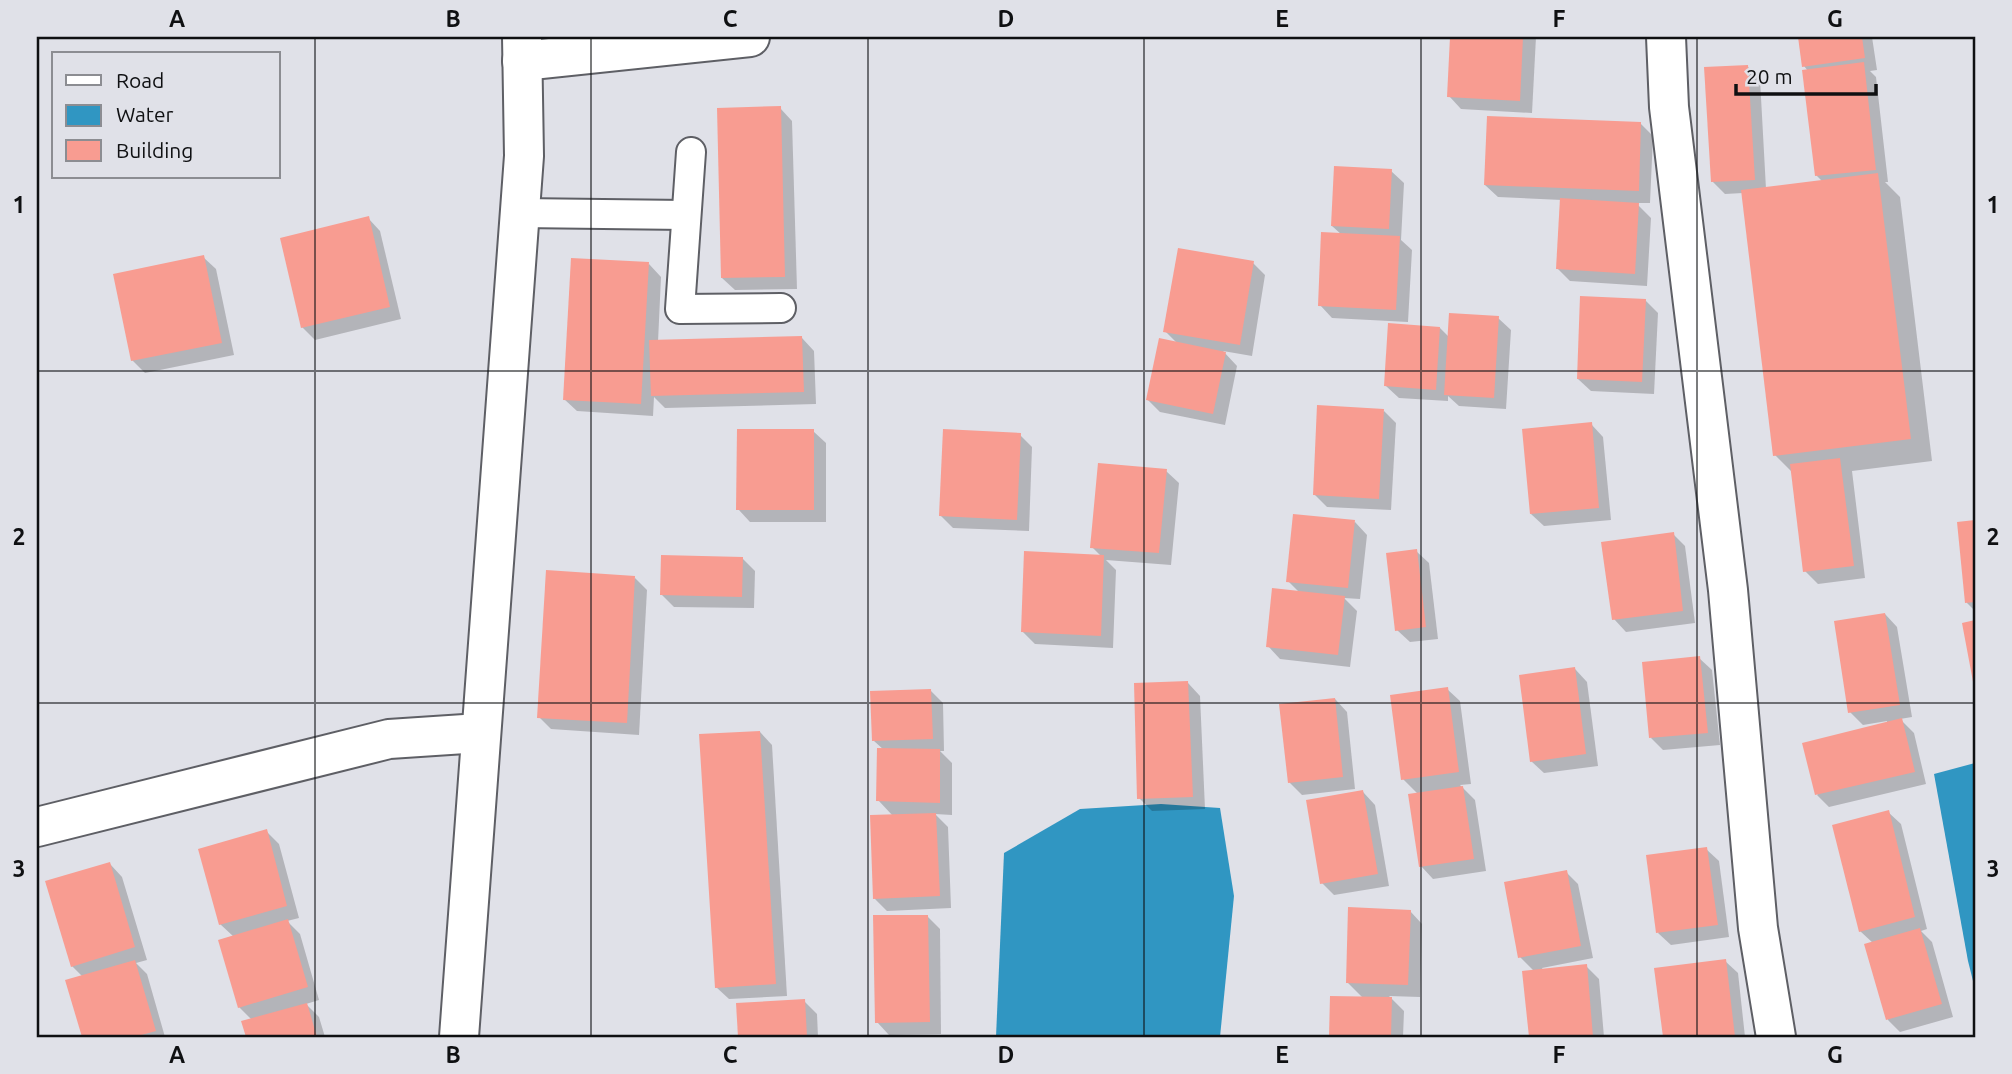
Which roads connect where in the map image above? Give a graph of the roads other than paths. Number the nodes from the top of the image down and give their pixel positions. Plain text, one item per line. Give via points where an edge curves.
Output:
1 (751, 37) edge
2 (1666, 37) edge
3 (522, 49) edge
4 (691, 152) dead end
5 (520, 213) junction
6 (686, 215) junction
7 (781, 308) dead end
8 (480, 733) junction
9 (37, 827) edge
10 (459, 1037) edge
11 (1776, 1037) edge

1 - 3 street
2 - 11 street via 1669,107 1728,590 1758,928
3 - 5 street
4 - 6 lane
5 - 6 lane
5 - 8 street
6 - 7 lane via 680,309
8 - 9 street via 388,739
8 - 10 street

